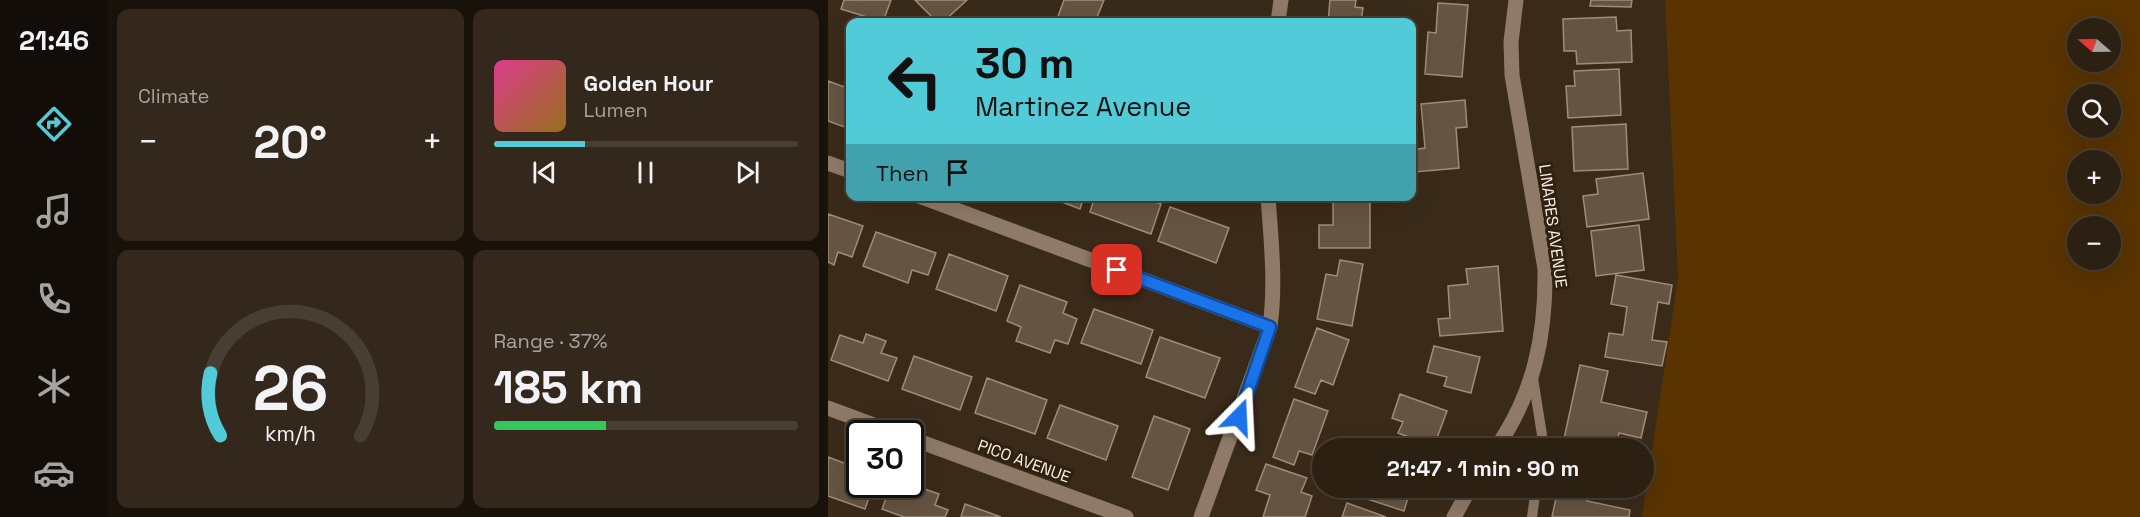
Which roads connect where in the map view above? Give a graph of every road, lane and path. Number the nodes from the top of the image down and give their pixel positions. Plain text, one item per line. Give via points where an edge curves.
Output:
1 (1281, 0) edge
2 (1516, 0) edge
3 (1279, 18) edge
4 (828, 163) edge
5 (846, 170) edge
6 (932, 201) edge
7 (1269, 201) edge
8 (1270, 327) junction
9 (1533, 378) junction
10 (828, 408) edge
11 (860, 420) edge
12 (1502, 438) edge
13 (1542, 438) edge
14 (924, 443) edge
15 (1464, 498) edge
16 (1535, 498) edge
17 (1126, 517) edge
18 (1201, 517) edge
19 (1454, 517) edge
20 (1532, 517) edge

1 - 3 street
2 - 9 street, LINARES AVENUE via 1512,75 1545,269 1543,329
4 - 5 street
6 - 8 street
7 - 8 street via 1275,259
8 - 18 street
9 - 12 street, LINARES AVENUE
9 - 13 lane
10 - 11 street
14 - 17 street, PICO AVENUE
15 - 19 street
16 - 20 lane

